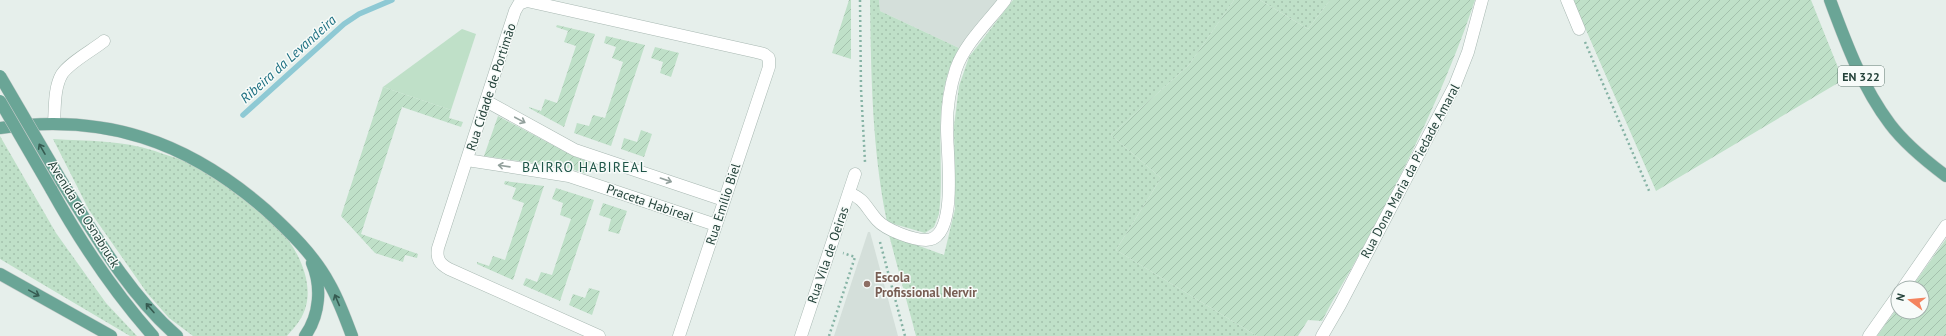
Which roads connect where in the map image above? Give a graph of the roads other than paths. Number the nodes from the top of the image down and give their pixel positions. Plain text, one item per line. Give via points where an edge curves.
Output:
1 (1005, 0) edge
2 (1482, 0) edge
3 (1567, 0) edge
4 (1830, 0) edge
5 (1579, 29) road end
6 (104, 41) dead end
7 (767, 72) joint
8 (0, 76) edge
9 (0, 101) edge
10 (486, 101) junction
11 (54, 123) junction
12 (0, 128) edge
13 (466, 160) junction
14 (855, 174) dead end
15 (1946, 176) edge
16 (849, 193) junction
17 (724, 200) junction
18 (716, 225) junction
19 (1946, 226) edge
20 (296, 241) junction
21 (0, 274) edge
22 (1909, 280) edge
23 (1890, 306) edge
24 (111, 336) edge
25 (153, 336) edge
26 (177, 336) edge
27 (305, 336) edge
28 (352, 336) edge
29 (599, 336) edge
30 (679, 336) edge
31 (801, 336) edge
32 (1322, 336) edge
33 (1869, 336) edge

1 - 16 street via 966,51 954,76 947,125 948,209 942,230 936,238 923,240 887,228 860,198
2 - 32 street, Rua Dona Maria da Piedade Amaral via 1468,52 1455,85
3 - 5 street
4 - 15 main road, EN 322 via 1856,65 1891,125 1908,144
6 - 11 street via 62,75 57,91
7 - 10 street, Rua Cidade de Portimão via 769,58 761,53 526,1 519,4 515,11
7 - 17 street, Rua Emílio Biel
26 -> 8 main road, bridge via 148,307 120,270 62,182
9 - 25 main road, Avenida de Osnabruck, bridge via 97,264
10 - 13 street, Rua Cidade de Portimão
10 -> 17 street, Praceta Habireal via 575,150
11 - 12 main road
11 - 20 main road via 126,132 180,151 233,183 273,217
18 -> 13 street, Praceta Habireal via 569,176
13 - 29 street, Rua Cidade de Portimão via 438,248 440,263
14 - 16 street, Rua Vila de Oeiras
16 - 31 street, Rua Vila de Oeiras
17 - 18 street, Rua Emílio Biel
18 - 30 street, Rua Emílio Biel
19 - 22 street
20 - 27 main road via 310,260 318,282 317,308
28 -> 20 main road via 329,282
21 -> 24 main road
23 - 33 street

